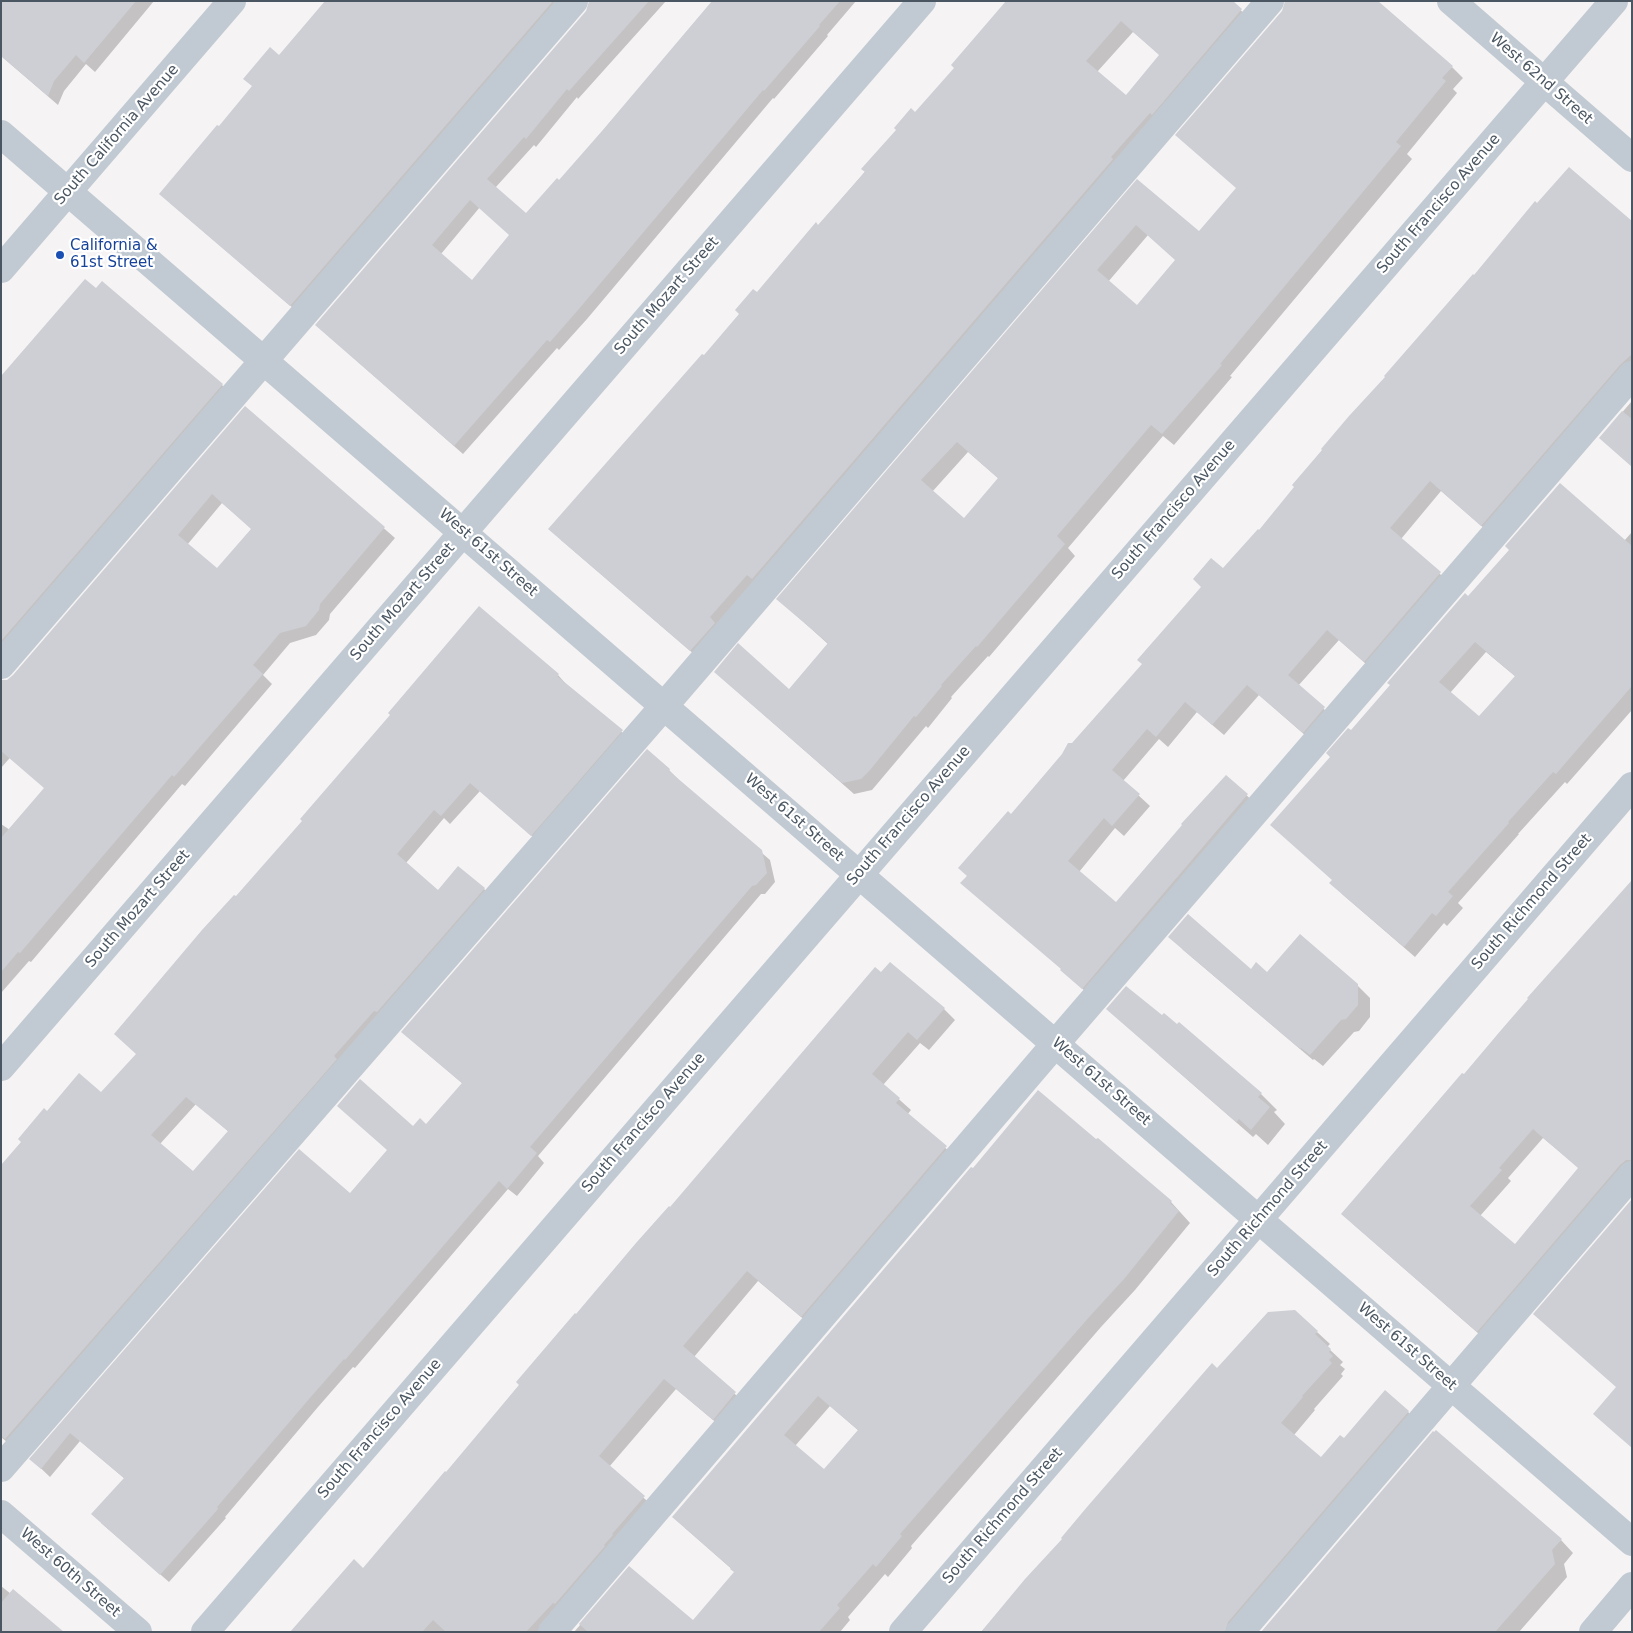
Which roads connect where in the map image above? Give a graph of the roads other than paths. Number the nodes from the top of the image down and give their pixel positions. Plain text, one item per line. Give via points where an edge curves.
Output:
1 (232, 1) edge
2 (574, 1) edge
3 (922, 1) edge
4 (1270, 1) edge
5 (1451, 1) edge
6 (1614, 1) edge
7 (1544, 81) junction
8 (1, 134) edge
9 (1632, 158) edge
10 (68, 191) junction
11 (1, 268) edge
12 (264, 360) junction
13 (1632, 376) edge
14 (463, 532) junction
15 (1, 665) edge
16 (664, 706) junction
17 (1632, 786) edge
18 (859, 874) junction
19 (1056, 1044) junction
20 (1, 1067) edge
21 (1632, 1176) edge
22 (1259, 1219) junction
23 (1451, 1386) junction
24 (1, 1468) edge
25 (1, 1514) edge
26 (1632, 1542) edge
27 (1632, 1586) edge
28 (138, 1632) edge
29 (205, 1632) edge
30 (552, 1632) edge
31 (903, 1632) edge
32 (1240, 1632) edge
33 (1592, 1632) edge

1 - 10 street, South California Avenue
2 - 12 street
3 - 14 street, South Mozart Street
4 - 16 street
5 - 7 street, West 62nd Street
6 - 7 street, South Francisco Avenue
7 - 9 street, West 62nd Street
7 - 18 street, South Francisco Avenue
8 - 10 street, West 61st Street
10 - 11 street, South California Avenue
10 - 12 street, West 61st Street
12 - 14 street, West 61st Street
12 - 15 street
13 - 19 street
14 - 16 street, West 61st Street
14 - 20 street, South Mozart Street
16 - 18 street, West 61st Street
16 - 24 street
17 - 22 street, South Richmond Street
18 - 19 street, West 61st Street
18 - 29 street, South Francisco Avenue
19 - 22 street, West 61st Street
19 - 30 street
21 - 23 street
22 - 23 street, West 61st Street
22 - 31 street, South Richmond Street
23 - 26 street, West 61st Street
23 - 32 street
25 - 28 street, West 60th Street
27 - 33 street

